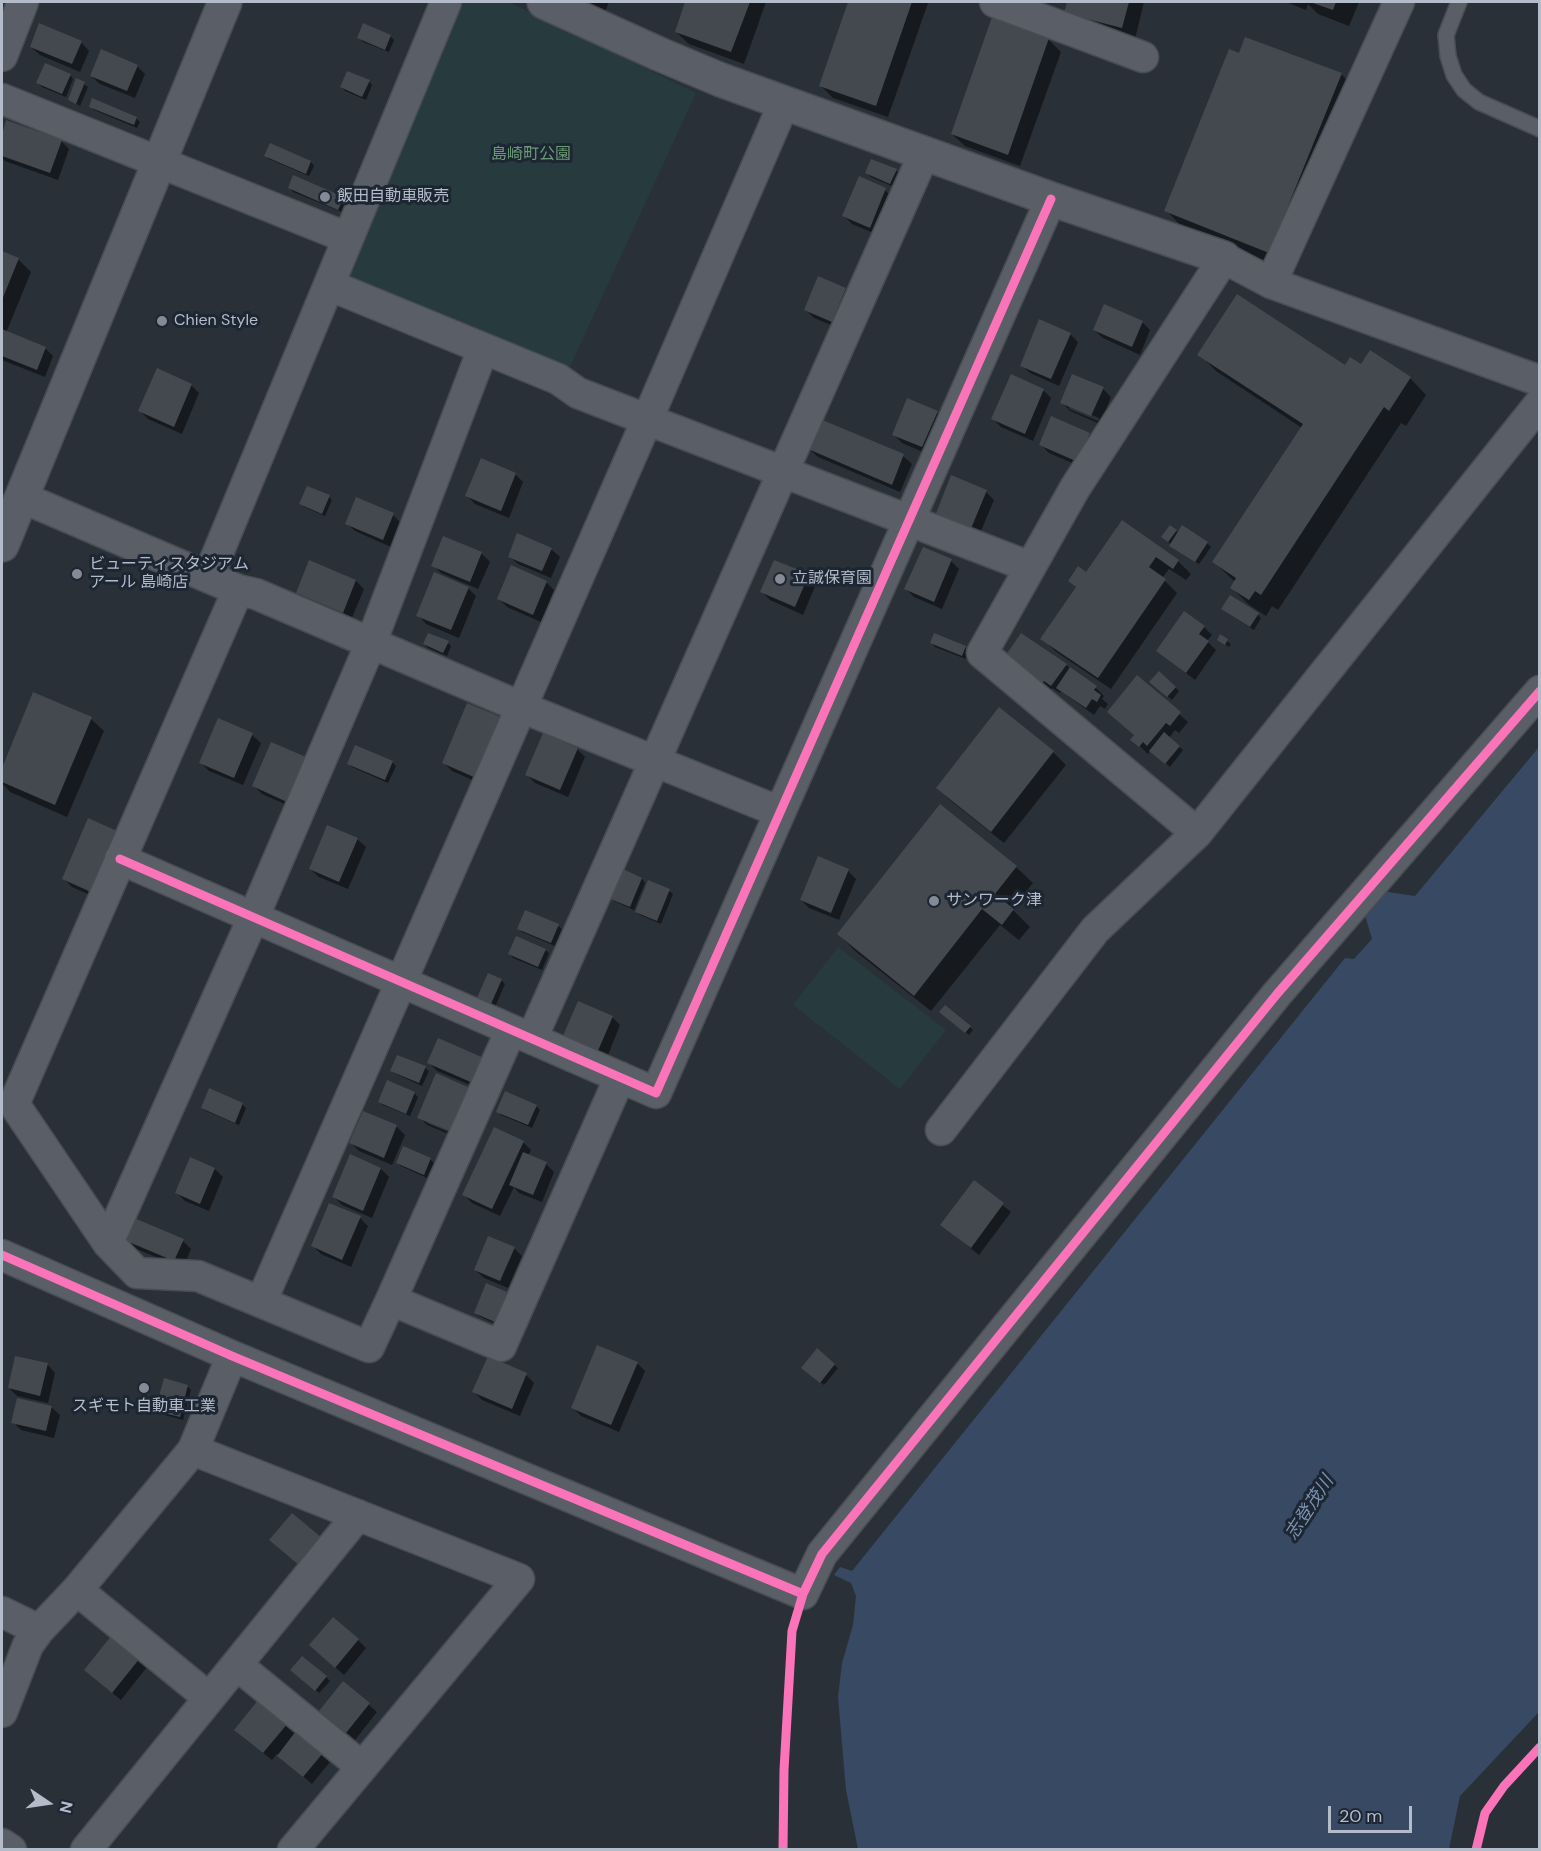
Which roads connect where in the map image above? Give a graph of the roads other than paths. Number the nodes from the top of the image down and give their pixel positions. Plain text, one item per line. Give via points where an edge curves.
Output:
1 (24, 2) edge
2 (225, 2) edge
3 (446, 2) edge
4 (544, 2) edge
5 (994, 2) edge
6 (1399, 2) edge
7 (1459, 2) edge
8 (2, 56) edge
9 (1143, 57) dead end
10 (2, 99) edge
11 (784, 103) junction
12 (1539, 129) edge
13 (924, 154) junction
14 (160, 162) junction
15 (1050, 199) junction
16 (348, 238) junction
17 (1224, 258) junction
18 (1271, 284) junction
19 (329, 285) junction
20 (483, 349) junction
21 (1539, 381) edge
22 (1539, 403) edge
23 (647, 420) junction
24 (782, 471) junction
25 (21, 497) junction
26 (909, 521) junction
27 (2, 545) edge
28 (1030, 567) junction
29 (208, 577) junction
30 (238, 590) junction
31 (371, 643) junction
32 (1539, 691) edge
33 (521, 706) junction
34 (654, 761) junction
35 (780, 812) junction
36 (1197, 833) junction
37 (120, 859) junction
38 (254, 916) junction
39 (400, 981) junction
40 (521, 1034) junction
41 (620, 1077) junction
42 (941, 1130) dead end
43 (108, 1243) junction
44 (2, 1255) edge
45 (137, 1274) junction
46 (391, 1300) junction
47 (261, 1302) junction
48 (120, 1308) junction
49 (232, 1356) junction
50 (193, 1450) junction
51 (358, 1515) junction
52 (77, 1590) junction
53 (2, 1612) edge
54 (39, 1630) junction
55 (237, 1665) junction
56 (209, 1698) junction
57 (2, 1712) edge
58 (362, 1767) junction
59 (2, 1844) edge
60 (10, 1850) edge
61 (86, 1850) edge
62 (293, 1850) edge

1 - 8 street
2 - 14 street
3 - 16 street
4 - 11 street via 659,54
5 - 9 street
6 - 18 street
7 - 12 lane via 1446,35 1454,75 1479,102
10 - 14 street
11 - 13 street
11 - 23 street
13 - 15 street
13 - 24 street
14 - 16 street
14 - 25 street
15 - 17 street
15 - 26 street
16 - 19 street
17 - 18 street
17 - 28 street via 1075,488
18 - 21 street
19 - 20 street
19 - 29 street
20 - 23 street
20 - 31 street
22 - 36 street
23 - 24 street
23 - 33 street
24 - 26 street
24 - 34 street
25 - 27 street
25 - 29 street
26 - 28 street
26 - 35 street
28 - 36 street via 982,653
29 - 30 street
30 - 31 street
30 - 37 street
31 - 33 street
31 - 38 street
32 - 49 street via 1240,1040 822,1554 803,1594
33 - 34 street
33 - 39 street
34 - 35 street
34 - 40 street
35 - 41 street via 656,1093
36 - 42 street via 1095,930
37 - 38 street
37 - 43 street via 14,1104
38 - 39 street
38 - 43 street
39 - 40 street
39 - 47 street
40 - 41 street
40 - 46 street
41 - 46 street via 501,1346
43 - 45 street
44 - 48 street
45 - 47 street via 198,1276
45 - 48 street
46 - 47 street via 369,1347
48 - 49 street
49 - 50 street
50 - 51 street
50 - 52 street
51 - 55 street
51 - 58 street via 519,1579
52 - 54 street
52 - 56 street
53 - 54 street
54 - 57 street via 28,1645
55 - 56 street
55 - 58 street
56 - 61 street
58 - 62 street
59 - 60 street

